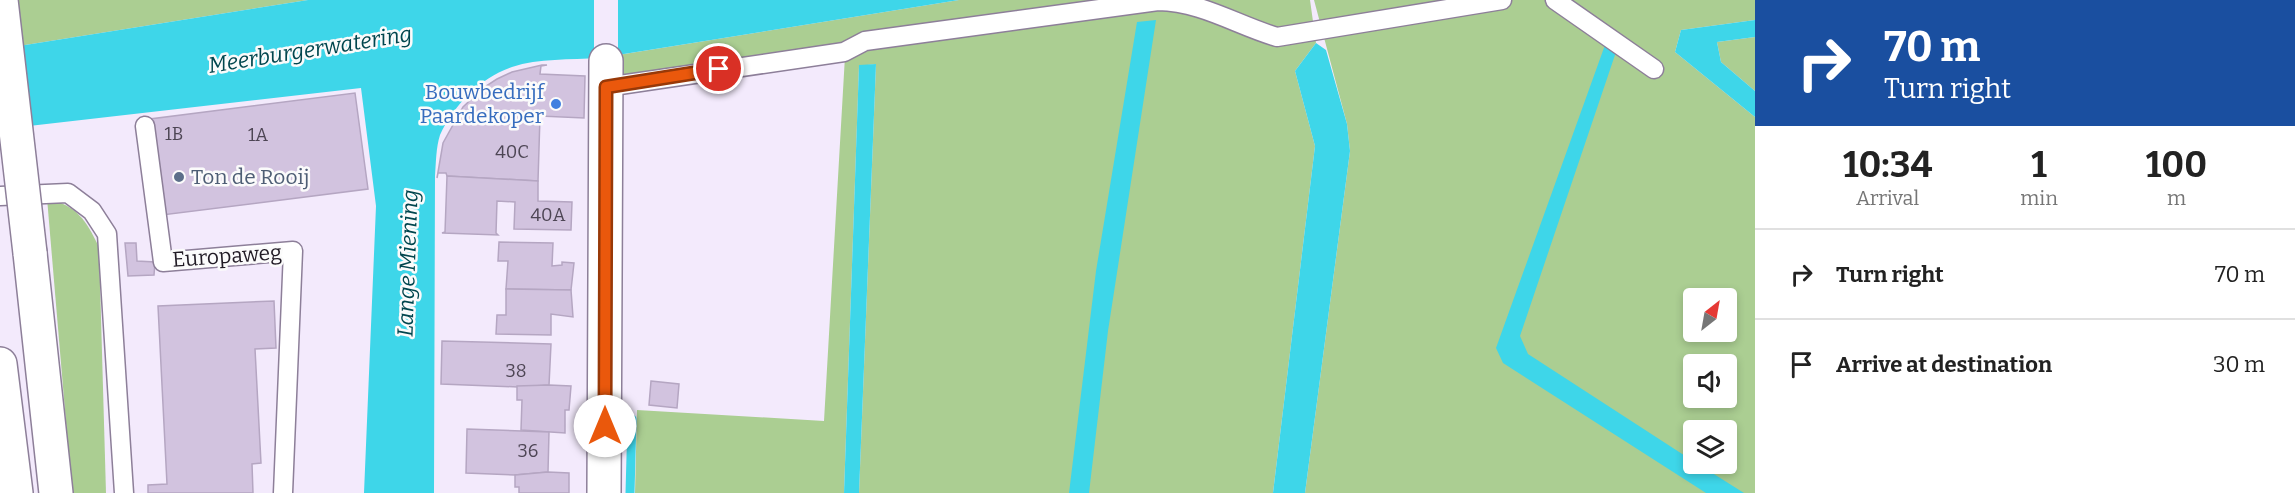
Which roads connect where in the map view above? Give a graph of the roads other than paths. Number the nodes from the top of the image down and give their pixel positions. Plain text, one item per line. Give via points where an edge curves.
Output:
1 (1, 0) edge
2 (1502, 0) edge
3 (1555, 0) edge
4 (1654, 69) dead end
5 (606, 74) joint
6 (145, 126) dead end
7 (0, 196) edge
8 (0, 364) edge
9 (15, 493) edge
10 (56, 493) edge
11 (124, 493) edge
12 (283, 493) edge
13 (604, 493) edge

1 - 10 street, bridge
2 - 5 lane via 1277,37 1200,6 1158,1 865,41 844,52
3 - 4 lane
5 - 13 street
6 - 12 lane, Europaweg via 163,262 293,251
7 - 11 lane via 68,193 92,211 107,234
8 - 9 street

